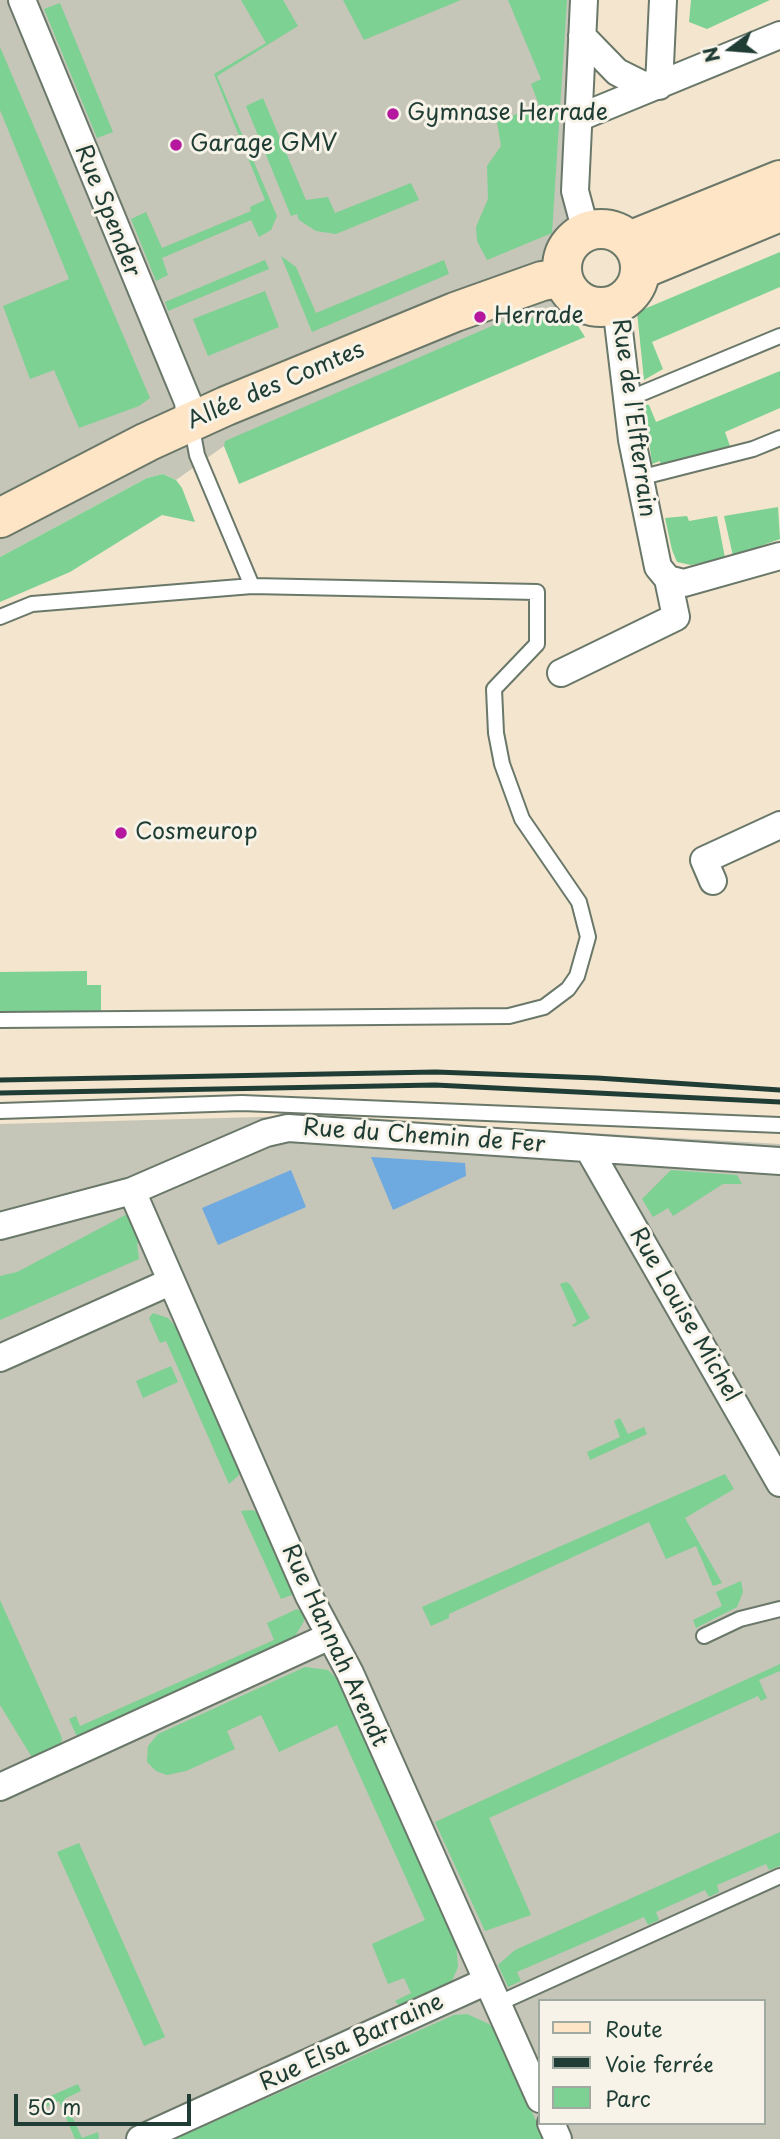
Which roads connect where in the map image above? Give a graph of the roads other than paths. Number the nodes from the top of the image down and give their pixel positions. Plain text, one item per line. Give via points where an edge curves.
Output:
1 (22, 0) edge
2 (584, 0) edge
3 (663, 0) edge
4 (780, 35) edge
5 (582, 36) junction
6 (659, 86) junction
7 (578, 118) junction
8 (780, 180) edge
9 (780, 212) edge
10 (586, 232) junction
11 (635, 256) junction
12 (562, 278) junction
13 (616, 305) junction
14 (780, 336) edge
15 (628, 399) junction
16 (190, 422) junction
17 (780, 438) edge
18 (639, 478) junction
19 (0, 518) edge
20 (780, 556) edge
21 (668, 579) junction
22 (252, 586) junction
23 (0, 617) edge
24 (561, 673) dead end
25 (780, 825) edge
26 (713, 881) dead end
27 (0, 1020) edge
28 (0, 1111) edge
29 (780, 1125) edge
30 (588, 1148) junction
31 (780, 1161) edge
32 (132, 1191) junction
33 (0, 1226) edge
34 (170, 1282) junction
35 (0, 1358) edge
36 (780, 1483) edge
37 (780, 1609) edge
38 (330, 1636) junction
39 (704, 1636) dead end
40 (0, 1787) edge
41 (780, 1876) edge
42 (492, 1992) junction
43 (538, 2095) edge
44 (140, 2139) edge

1 - 16 street, Rue Spender via 188,402
2 - 5 street
3 - 6 street
4 - 6 street
5 - 6 street via 617,72 640,84
5 - 7 street
6 - 7 street
7 - 10 street via 575,191
8 - 11 street
9 - 11 street
10 - 11 street via 603,229 618,233
10 - 12 street via 566,251
11 - 13 street via 630,295
12 - 13 street via 574,298 597,308
12 - 16 street, Allée des Comtes via 455,312
13 - 15 street, Rue de l'Elfterrain
14 - 15 lane
15 - 18 street, Rue de l'Elfterrain
16 - 19 street, Allée des Comtes
16 - 22 lane via 197,455
17 - 18 lane
18 - 21 street, Rue de l'Elfterrain via 658,567
20 - 21 street via 703,580 684,583
21 - 24 street, Rue de l'Elfterrain via 676,617
22 - 23 lane via 32,604
22 - 27 lane via 537,592 537,644 494,689 496,733 522,819 586,918 588,937 577,976 544,1007 509,1016
25 - 26 street via 704,860
28 - 29 lane via 242,1103
30 - 31 street, Rue du Chemin de Fer
30 - 32 street, Rue du Chemin de Fer via 288,1128
30 - 36 street, Rue Louise Michel
32 - 33 street, Rue du Chemin de Fer
32 - 34 street, Rue Hannah Arendt
34 - 35 street
34 - 38 street, Rue Hannah Arendt
37 - 39 lane via 740,1619
38 - 40 street
38 - 42 street, Rue Hannah Arendt
41 - 42 lane
42 - 43 street, Rue Hannah Arendt
42 - 44 street, Rue Elsa Barraine

